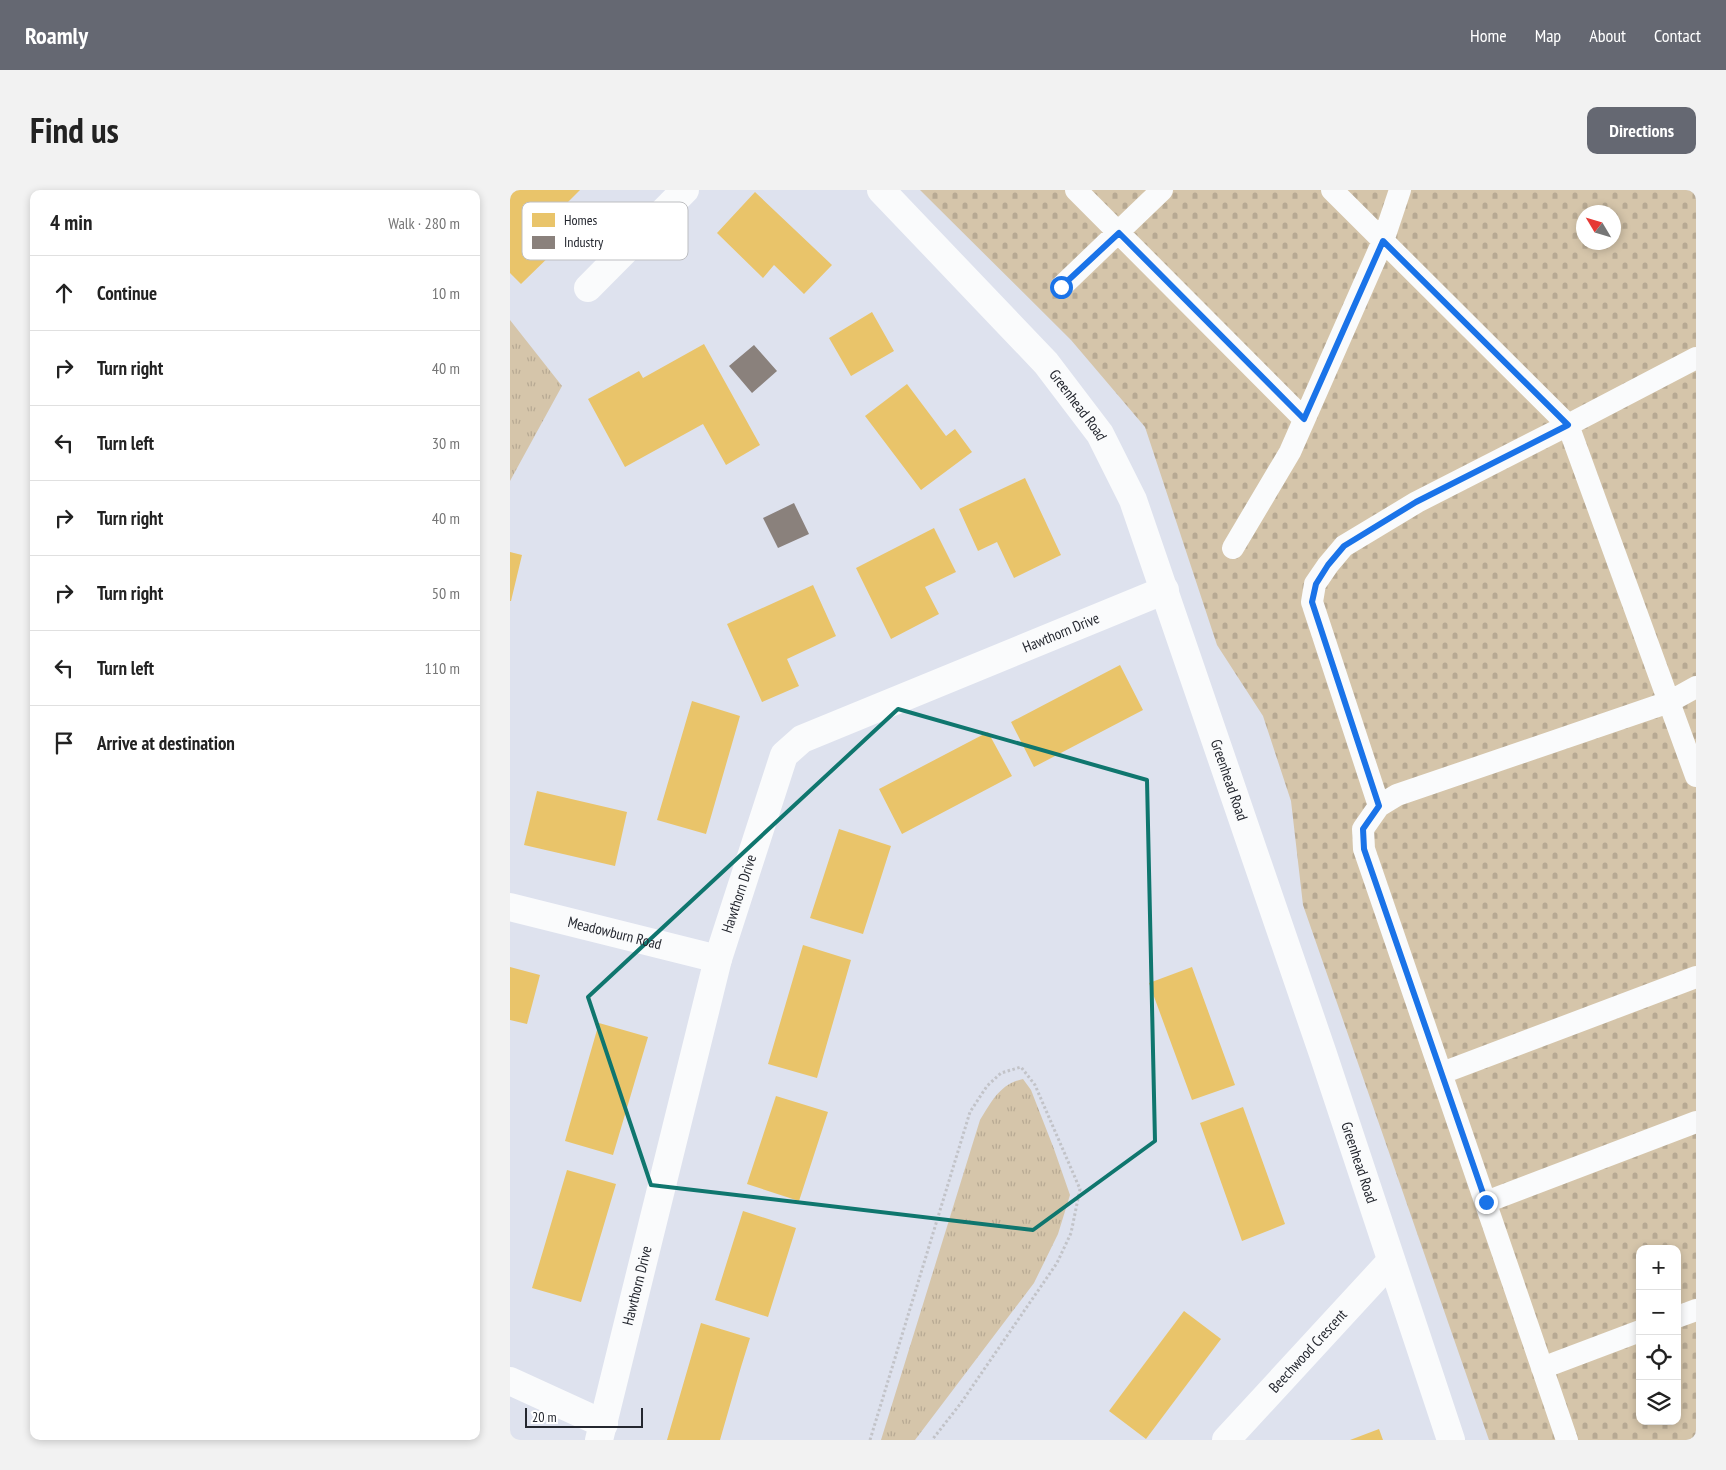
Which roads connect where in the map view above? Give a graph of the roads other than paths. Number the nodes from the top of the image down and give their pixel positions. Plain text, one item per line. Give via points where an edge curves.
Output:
1 (685, 190) edge
2 (881, 190) edge
3 (1076, 190) edge
4 (1162, 190) edge
5 (1332, 190) edge
6 (1400, 190) edge
7 (673, 202) edge
8 (1119, 233) junction
9 (1383, 241) junction
10 (616, 260) edge
11 (1061, 287) dead end
12 (588, 288) dead end
13 (1696, 358) edge
14 (1304, 419) junction
15 (1568, 425) junction
16 (1233, 548) dead end
17 (1166, 590) junction
18 (1696, 687) edge
19 (1669, 702) junction
20 (1696, 776) edge
21 (1379, 806) junction
22 (510, 906) edge
23 (718, 959) junction
24 (1696, 976) edge
25 (1442, 1073) junction
26 (1696, 1122) edge
27 (1486, 1202) junction
28 (1391, 1261) junction
29 (1696, 1310) edge
30 (1681, 1316) edge
31 (1636, 1333) edge
32 (1542, 1368) junction
33 (510, 1381) edge
34 (601, 1432) edge
35 (1226, 1440) edge
36 (1451, 1440) edge
37 (1567, 1440) edge

1 - 7 street
2 - 17 street, Greenhead Road via 1046,363 1100,434 1133,500
3 - 8 lane
4 - 8 lane
5 - 9 lane
6 - 9 lane
8 - 11 lane
8 - 14 lane
9 - 14 lane
9 - 15 lane
10 - 12 street
13 - 15 lane
14 - 16 lane via 1290,452
15 - 19 lane
15 - 21 lane via 1416,502 1344,546 1316,584 1312,602
17 - 23 street, Hawthorn Drive via 802,738 784,755
17 - 28 street, Greenhead Road
18 - 19 lane
19 - 20 lane
19 - 21 lane via 1397,795
21 - 25 lane via 1363,829 1364,849
22 - 23 street, Meadowburn Road
23 - 34 street, Hawthorn Drive
24 - 25 lane
25 - 27 lane
26 - 27 lane
27 - 32 lane
28 - 35 street, Beechwood Crescent
28 - 36 street, Greenhead Road
29 - 30 lane
31 - 32 lane
32 - 37 lane
33 - 34 street

